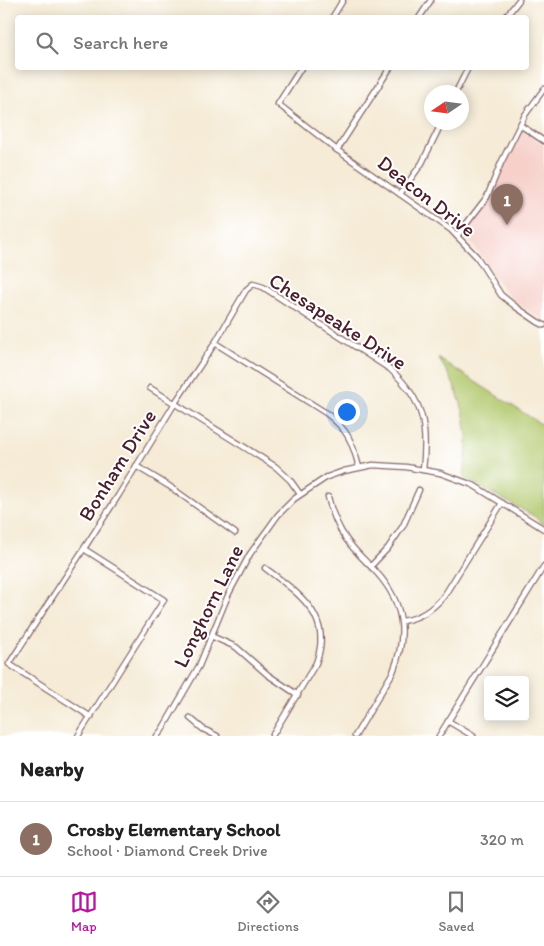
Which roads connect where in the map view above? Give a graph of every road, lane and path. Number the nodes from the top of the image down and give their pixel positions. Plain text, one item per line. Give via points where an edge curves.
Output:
1 (343, 0) edge
2 (431, 0) edge
3 (519, 0) edge
4 (334, 15) edge
5 (421, 15) edge
6 (507, 15) edge
7 (300, 70) edge
8 (389, 70) edge
9 (467, 70) edge
10 (460, 85) edge
11 (544, 89) edge
12 (520, 125) junction
13 (438, 130) edge
14 (544, 141) edge
15 (337, 150) junction
16 (400, 194) junction
17 (457, 236) junction
18 (253, 284) joint
19 (544, 325) edge
20 (215, 343) junction
21 (150, 388) dead end
22 (175, 403) junction
23 (136, 466) junction
24 (359, 467) junction
25 (423, 470) junction
26 (419, 490) dead end
27 (300, 494) junction
28 (328, 497) dead end
29 (502, 503) junction
30 (544, 529) edge
31 (235, 533) dead end
32 (84, 549) junction
33 (371, 566) junction
34 (544, 566) edge
35 (265, 568) dead end
36 (402, 621) junction
37 (211, 636) junction
38 (298, 695) junction
39 (90, 717) junction
40 (190, 718) dead end
41 (448, 721) junction
42 (78, 736) edge
43 (157, 736) edge
44 (217, 736) edge
45 (272, 736) edge
46 (355, 736) edge
47 (439, 736) edge
48 (473, 736) edge

1 - 4 street
2 - 5 street
3 - 6 street
7 - 15 street, Deacon Drive via 278,104
8 - 15 street
9 - 10 street
11 - 12 street
12 - 14 street
12 - 17 street via 487,197
13 - 16 street via 422,164
15 - 16 street, Deacon Drive
16 - 17 street, Deacon Drive
17 - 19 street, Deacon Drive via 477,257 501,295
18 - 20 street, Bonham Drive via 246,290
18 - 25 street, Chesapeake Drive via 263,287 402,380 418,406 422,420 425,435
20 - 22 street, Bonham Drive
20 - 24 street via 336,420 350,438
21 - 22 street
22 - 23 street, Bonham Drive
22 - 27 street via 276,467
23 - 31 street
23 - 32 street, Bonham Drive
24 - 25 street, Longhorn Lane via 385,465
24 - 27 street, Longhorn Lane via 327,478
25 - 29 street, Longhorn Lane via 473,485
26 - 33 street via 403,526
27 - 37 street, Longhorn Lane via 278,515 250,554
28 - 33 street via 334,518 347,541
29 - 30 street, Longhorn Lane
29 - 36 street via 439,602 421,616
32 - 39 street via 164,600
32 - 39 street, Bonham Drive via 9,664
33 - 36 street via 393,594
34 - 41 street
35 - 38 street via 298,593 314,612 319,626 320,653
36 - 46 street via 402,640 393,672
37 - 38 street via 236,647 268,675
37 - 43 street, Longhorn Lane via 199,666
38 - 45 street
39 - 42 street
40 - 44 street via 203,730
41 - 47 street
41 - 48 street

